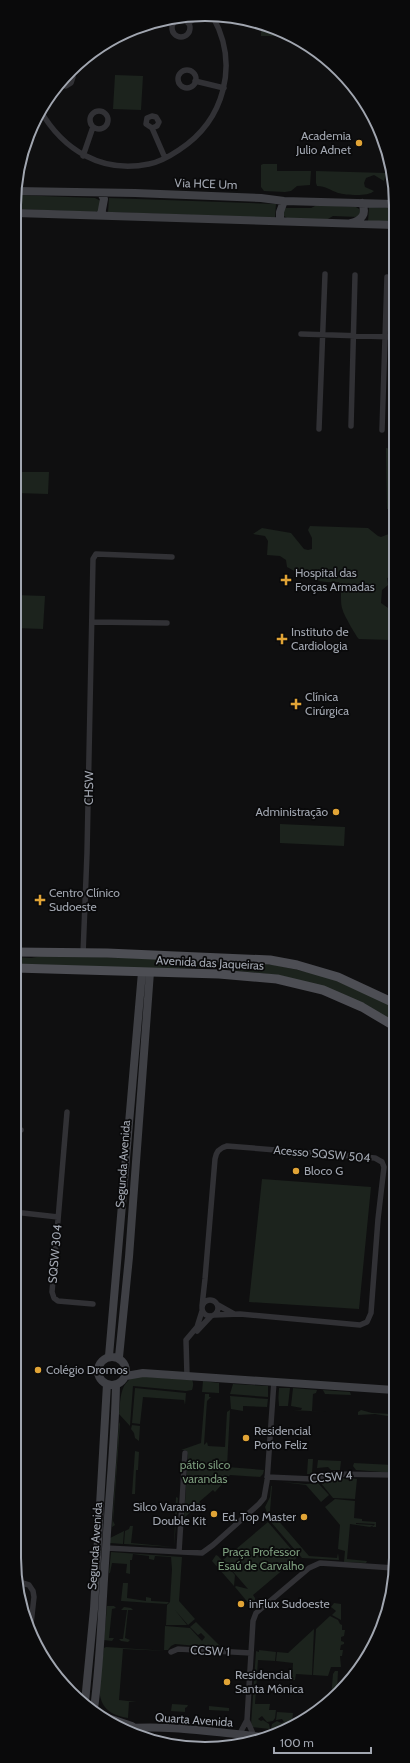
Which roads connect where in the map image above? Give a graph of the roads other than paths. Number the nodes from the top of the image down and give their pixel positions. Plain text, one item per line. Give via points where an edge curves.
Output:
1 (191, 21) edge
2 (215, 21) edge
3 (188, 23) dead end
4 (73, 77) edge
5 (196, 81) dead end
6 (65, 86) edge
7 (224, 88) junction
8 (44, 117) edge
9 (93, 126) dead end
10 (152, 128) dead end
11 (83, 156) junction
12 (165, 158) junction
13 (21, 191) edge
14 (101, 193) junction
15 (284, 201) junction
16 (362, 203) junction
17 (389, 204) edge
18 (21, 213) edge
19 (101, 216) junction
20 (280, 221) junction
21 (346, 224) junction
22 (389, 225) edge
23 (325, 274) dead end
24 (355, 275) dead end
25 (387, 277) dead end
26 (301, 334) dead end
27 (322, 334) junction
28 (352, 335) junction
29 (384, 337) junction
30 (389, 337) edge
31 (351, 426) dead end
32 (319, 429) dead end
33 (382, 430) dead end
34 (172, 557) dead end
35 (92, 622) junction
36 (167, 623) dead end
37 (21, 952) edge
38 (83, 954) junction
39 (222, 958) junction
40 (21, 968) edge
41 (146, 972) junction
42 (219, 974) junction
43 (389, 1001) edge
44 (389, 1023) edge
45 (67, 1112) dead end
46 (21, 1213) edge
47 (58, 1217) junction
48 (206, 1279) junction
49 (217, 1303) junction
50 (93, 1304) dead end
51 (202, 1308) junction
52 (236, 1315) junction
53 (213, 1316) junction
54 (186, 1352) junction
55 (109, 1356) junction
56 (122, 1360) junction
57 (143, 1373) junction
58 (126, 1376) junction
59 (187, 1376) junction
60 (274, 1381) junction
61 (107, 1384) junction
62 (116, 1385) junction
63 (389, 1390) edge
64 (185, 1454) dead end
65 (389, 1475) edge
66 (267, 1477) junction
67 (106, 1548) junction
68 (179, 1552) junction
69 (389, 1568) edge
70 (23, 1583) edge
71 (31, 1617) edge
72 (171, 1652) dead end
73 (251, 1653) junction
74 (85, 1697) edge
75 (94, 1705) edge
76 (247, 1720) junction
77 (122, 1722) edge
78 (139, 1727) junction
79 (134, 1728) edge
80 (239, 1735) junction
81 (254, 1736) joint

1 - 3 street
2 - 7 street via 225,48 227,65
4 - 6 street via 71,83
5 - 7 street
7 - 12 street via 216,109 204,127 191,142
8 - 11 street via 59,135
9 - 11 street
10 - 12 street
11 - 12 street via 96,162 131,166 149,164
13 - 14 street, Via HCE Um
14 - 15 street, Via HCE Um via 240,197
14 - 19 street via 104,199
15 - 16 street, Via HCE Um
15 - 20 street
16 - 17 street, Via HCE Um
16 - 21 street via 363,216
18 - 19 street
19 - 20 street
20 - 21 street
21 - 22 street
23 - 27 street
24 - 28 street
25 - 29 street
26 - 27 street
27 - 28 street
27 - 32 street
28 - 29 street
28 - 31 street
29 - 30 street
29 - 33 street
34 - 35 street, CHSW via 95,554
35 - 36 street
35 - 38 street, CHSW
37 - 38 main road, Avenida das Jaqueiras
38 - 39 main road, Avenida das Jaqueiras
39 - 42 main road via 224,965
39 - 43 main road, Avenida das Jaqueiras via 270,960 297,965 338,977
40 - 41 main road, Avenida das Jaqueiras
41 - 42 main road, Avenida das Jaqueiras
41 - 55 street, Segunda Avenida
41 - 56 street, Segunda Avenida
42 - 44 main road, Avenida das Jaqueiras via 277,979 324,990 362,1007
45 - 47 street, SQSW 304
46 - 47 street, SQSW 304
47 - 50 street, SQSW 304 via 53,1296 55,1300 62,1302
48 - 49 street, Acesso SQSW 504 via 208,1292
48 - 51 street, Acesso SQSW 504
48 - 52 street, Acesso SQSW 504 via 215,1160 219,1150 227,1146 375,1158 382,1162 384,1167 371,1313 368,1321 360,1325
49 - 51 street via 207,1300
49 - 52 street, Acesso SQSW 504
49 - 53 street via 218,1312
51 - 53 street via 206,1315
51 - 54 street, Acesso SQSW 504 via 197,1327 186,1340
52 - 53 street, Acesso SQSW 504
53 - 54 street, Acesso SQSW 504 via 191,1338
54 - 59 street, Acesso SQSW 504
55 - 56 street
55 - 61 street via 98,1369 101,1380
56 - 57 street
56 - 58 street
57 - 58 street
57 - 59 street
58 - 62 street
59 - 60 street
60 - 63 street
60 - 66 street
61 - 62 street
61 - 74 street, Segunda Avenida via 94,1609
62 - 67 street, Segunda Avenida
64 - 68 street
65 - 66 street, CCSW 4 via 333,1474 312,1479
66 - 68 street via 261,1502 213,1545 202,1553
67 - 68 street
67 - 75 street, Segunda Avenida
69 - 73 street via 320,1563 309,1568 256,1613
70 - 71 street via 29,1585 33,1591
72 - 73 street, CCSW 1 via 178,1649
73 - 76 street
76 - 80 street
76 - 81 street
77 - 78 street, Quarta Avenida
78 - 79 street, Quarta Avenida
78 - 80 street, Quarta Avenida
80 - 81 street, Quarta Avenida

